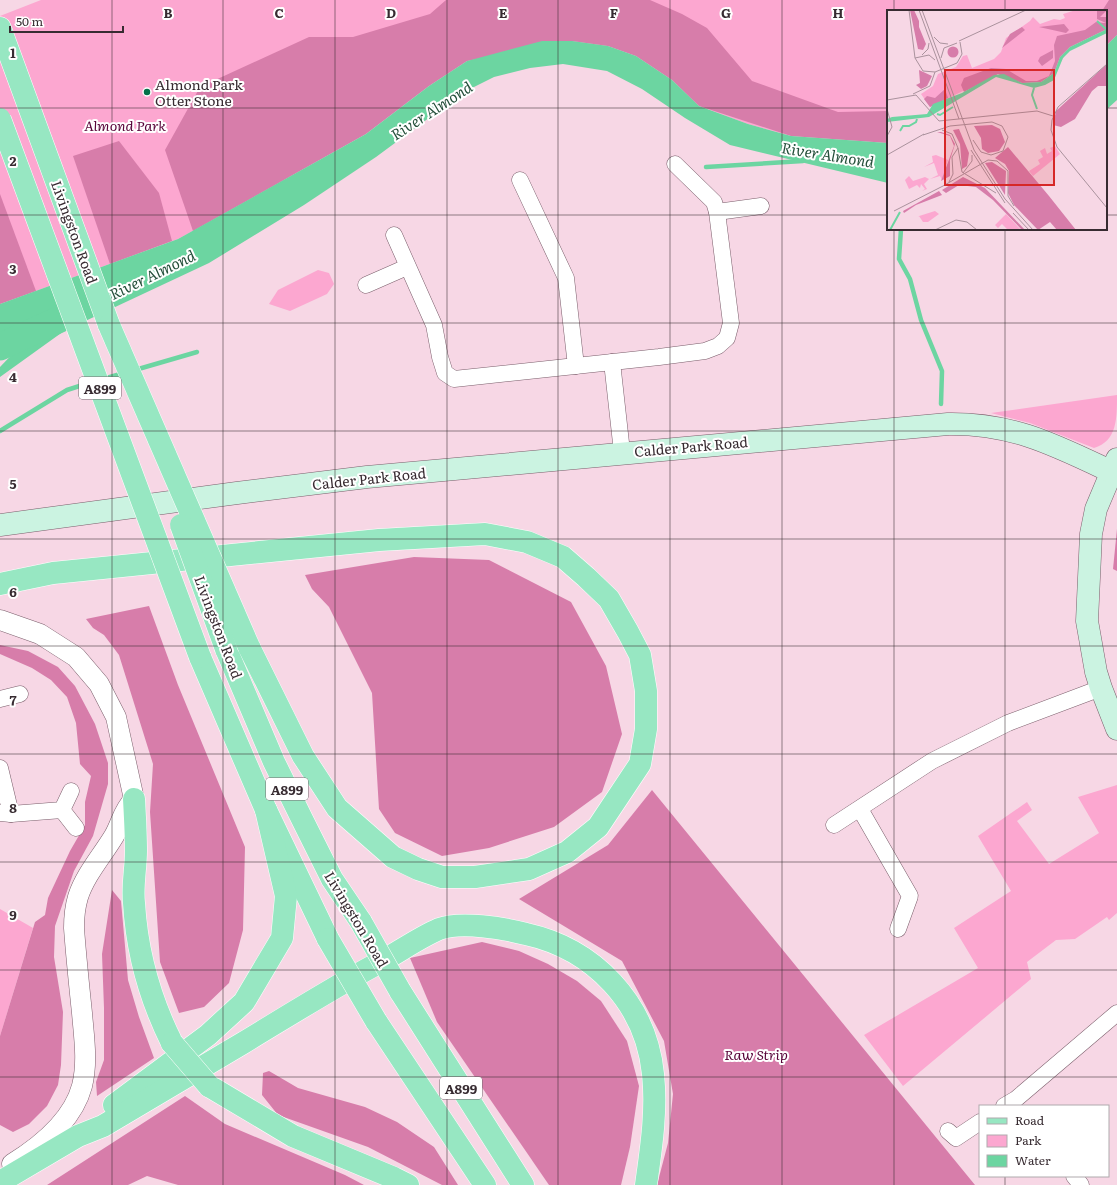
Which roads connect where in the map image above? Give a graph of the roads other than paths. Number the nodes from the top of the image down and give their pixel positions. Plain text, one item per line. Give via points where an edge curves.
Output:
1 (0, 10) edge
2 (0, 28) edge
3 (14, 64) junction
4 (0, 119) edge
5 (675, 164) dead end
6 (520, 180) dead end
7 (761, 206) dead end
8 (717, 212) junction
9 (394, 235) dead end
10 (407, 268) junction
11 (366, 285) dead end
12 (109, 324) junction
13 (612, 362) junction
14 (576, 366) junction
15 (622, 452) junction
16 (1114, 466) edge
17 (0, 526) edge
18 (0, 584) edge
19 (0, 620) edge
20 (1101, 688) junction
21 (20, 694) dead end
22 (0, 699) edge
23 (1117, 729) edge
24 (0, 768) edge
25 (71, 791) dead end
26 (134, 799) junction
27 (860, 809) junction
28 (62, 810) junction
29 (266, 810) junction
30 (3, 815) edge
31 (834, 825) dead end
32 (76, 828) dead end
33 (898, 929) dead end
34 (1117, 1013) edge
35 (1014, 1104) edge
36 (979, 1123) edge
37 (948, 1131) dead end
38 (78, 1136) junction
39 (0, 1174) edge
40 (1075, 1177) edge
41 (0, 1182) edge
42 (408, 1185) edge
43 (485, 1185) edge
44 (523, 1185) edge
45 (646, 1185) edge
46 (1081, 1185) edge

1 - 3 main road
2 - 3 main road, Livingston Road / A899
3 - 12 main road, Livingston Road / A899
4 - 29 main road, Livingston Road / A899, bridge via 200,657
5 - 8 street via 714,202
6 - 14 street via 566,278
7 - 8 street
8 - 13 street via 732,323 726,338 718,346 705,351
9 - 10 street
10 - 11 street
10 - 14 street via 434,325 445,372 454,379
12 - 18 main road, bridge via 249,647 303,756 337,808 393,858 442,877 475,877 529,869 567,852 598,827 640,764 646,729 646,691 640,655 609,599 563,558 527,542 485,534 379,540 53,572
12 - 44 main road, Livingston Road / A899, bridge via 226,649 274,762 332,879
13 - 14 street
13 - 15 street
15 - 16 main road, Calder Park Road via 970,424 990,425 1029,435
15 - 17 main road, Calder Park Road via 367,477
16 - 20 main road, Calder Park Road via 1096,509 1091,534 1087,620
19 - 26 street via 40,634 76,657 99,684 116,717
20 - 23 main road, Calder Park Road
20 - 27 street via 1001,727 932,762
21 - 22 street
24 - 30 street
25 - 28 street
26 - 39 street via 125,808 115,835 85,881 75,913 74,928 85,1050 82,1086 76,1102 50,1135
26 - 42 main road, bridge via 134,902 139,945 146,979 160,1020 172,1043 209,1086 293,1136
27 - 31 street
27 - 33 street via 910,896
28 - 30 street
28 - 32 street
29 - 38 main road via 286,896 282,938 244,1002 208,1035 100,1115
29 - 43 main road, Livingston Road / A899, bridge via 328,939 376,1021
34 - 35 street
36 - 37 street via 956,1138
38 - 41 main road
38 - 45 main road via 103,1126 344,982 441,929 470,926 504,929 563,945 614,983 632,1010 646,1040 653,1074 652,1141
40 - 46 street

